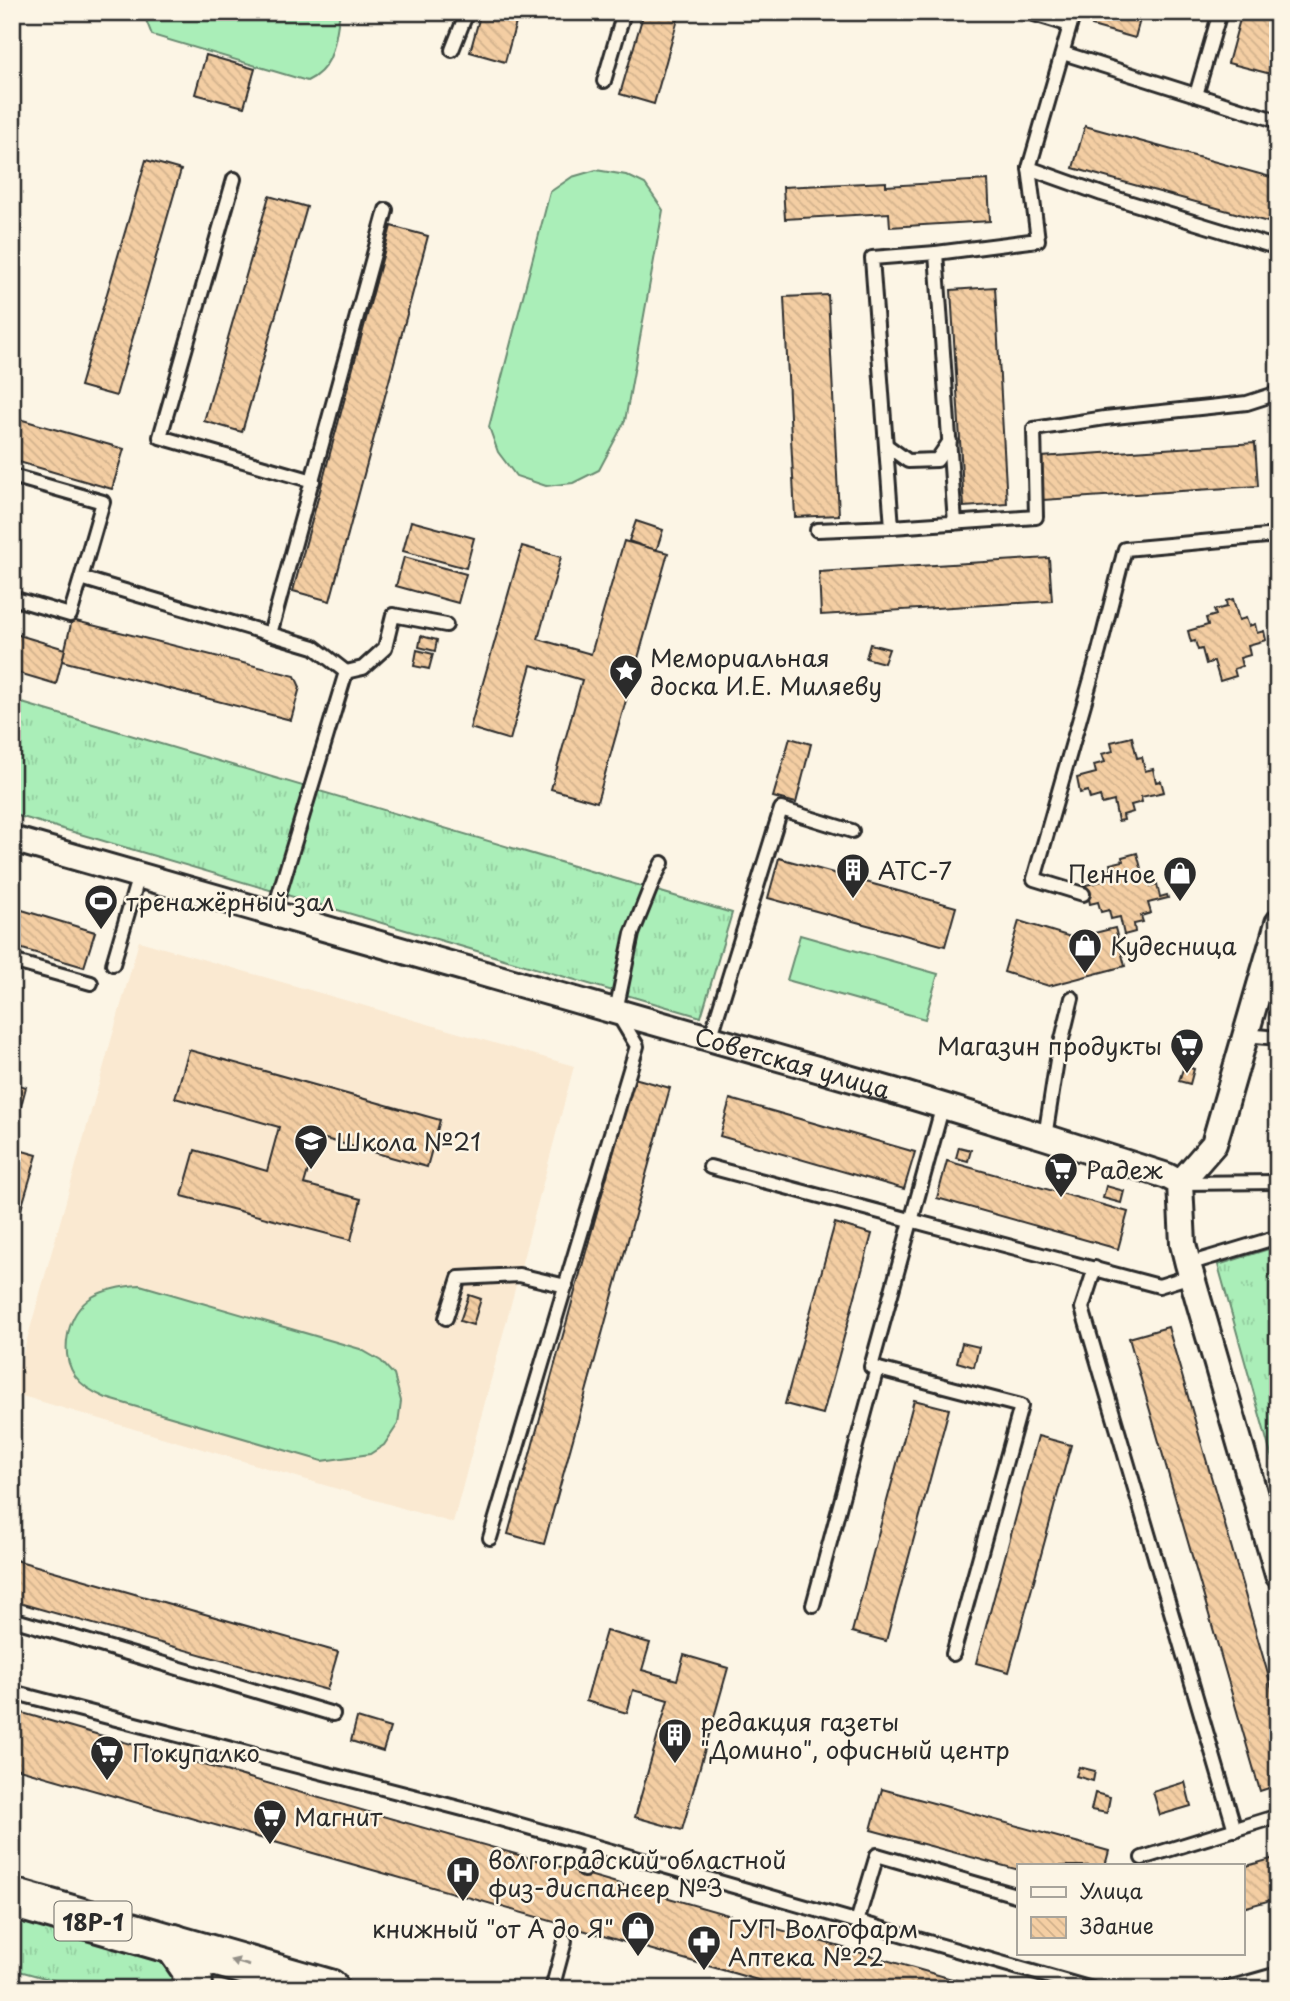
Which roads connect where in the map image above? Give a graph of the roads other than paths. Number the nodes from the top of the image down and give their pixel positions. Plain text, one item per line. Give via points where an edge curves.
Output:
1 (467, 12) edge
2 (624, 12) edge
3 (1027, 12) edge
4 (1074, 12) edge
5 (1220, 12) edge
6 (1070, 25) junction
7 (452, 50) dead end
8 (1063, 53) junction
9 (604, 81) dead end
10 (1196, 95) junction
11 (1278, 121) edge
12 (1029, 168) junction
13 (234, 179) dead end
14 (386, 210) dead end
15 (1278, 248) edge
16 (936, 253) junction
17 (1278, 389) edge
18 (950, 441) junction
19 (886, 445) junction
20 (12, 476) edge
21 (313, 481) junction
22 (955, 523) junction
23 (892, 527) junction
24 (817, 530) dead end
25 (1278, 535) edge
26 (81, 578) junction
27 (12, 598) edge
28 (446, 625) dead end
29 (270, 634) junction
30 (345, 672) junction
31 (852, 831) dead end
32 (12, 839) edge
33 (662, 863) dead end
34 (139, 875) junction
35 (1083, 894) dead end
36 (273, 914) junction
37 (1278, 923) edge
38 (12, 961) edge
39 (113, 964) dead end
40 (91, 983) dead end
41 (1072, 998) dead end
42 (616, 1012) junction
43 (1245, 1035) junction
44 (1278, 1038) edge
45 (710, 1039) junction
46 (943, 1105) junction
47 (1045, 1137) junction
48 (710, 1167) dead end
49 (1278, 1181) edge
50 (1180, 1183) junction
51 (911, 1220) junction
52 (1278, 1237) edge
53 (1095, 1268) junction
54 (1190, 1270) junction
55 (566, 1286) junction
56 (446, 1318) dead end
57 (877, 1368) junction
58 (490, 1538) dead end
59 (1278, 1575) edge
60 (813, 1605) dead end
61 (12, 1619) edge
62 (953, 1654) dead end
63 (12, 1692) edge
64 (334, 1714) dead end
65 (1278, 1816) edge
66 (1235, 1830) junction
67 (590, 1845) junction
68 (1142, 1858) dead end
69 (584, 1870) dead end
70 (1017, 1895) edge
71 (12, 1898) edge
72 (857, 1922) junction
73 (565, 1941) dead end
74 (174, 1944) junction
75 (1278, 1974) edge
76 (193, 1989) edge
77 (329, 1989) edge
78 (552, 1989) edge
79 (1091, 1989) edge
80 (1225, 1989) edge

1 - 7 lane
2 - 9 lane
3 - 6 lane
4 - 6 lane
5 - 10 lane
6 - 8 lane
8 - 10 lane
8 - 12 lane
10 - 11 lane
12 - 15 lane
12 - 16 lane via 1038,240
13 - 21 lane via 160,437
14 - 21 lane
16 - 18 lane
16 - 19 lane via 872,258
17 - 22 lane via 1247,402 1034,429 1036,517
18 - 19 lane via 937,460 908,461
18 - 22 lane
19 - 23 lane
20 - 26 lane via 103,502
21 - 29 lane
22 - 23 lane
23 - 24 lane
25 - 35 lane via 1125,550 1034,879
26 - 27 lane via 70,615
26 - 29 lane
28 - 30 lane via 393,615 384,648 363,668
29 - 30 lane via 314,647
30 - 36 lane
31 - 45 lane via 781,809
32 - 34 street, Советская улица
33 - 42 lane via 632,934
34 - 36 street, Советская улица
34 - 39 lane
36 - 42 street, Советская улица
37 - 43 street
38 - 40 lane
41 - 47 lane
42 - 45 street, Советская улица
42 - 55 lane via 637,1046
43 - 44 lane
43 - 50 street via 1214,1144
45 - 46 street, Советская улица
46 - 47 street, Советская улица
46 - 51 lane
47 - 50 street, Советская улица
48 - 51 lane
49 - 50 lane
50 - 54 street via 1183,1244
51 - 53 lane
51 - 57 lane via 871,1367
52 - 54 lane
53 - 54 lane via 1159,1286
53 - 66 lane via 1082,1308
54 - 59 street
55 - 56 lane via 519,1276 459,1278
55 - 58 lane
57 - 60 lane
57 - 62 lane via 1021,1406
61 - 64 lane
63 - 67 lane
65 - 66 lane
66 - 68 lane
67 - 69 lane
67 - 72 lane
70 - 72 lane via 877,1855
71 - 74 main road, 18Р-1
72 - 79 lane
73 - 78 lane
74 - 76 main road via 192,1970
77 -> 74 main road, 18Р-1
75 - 80 lane

